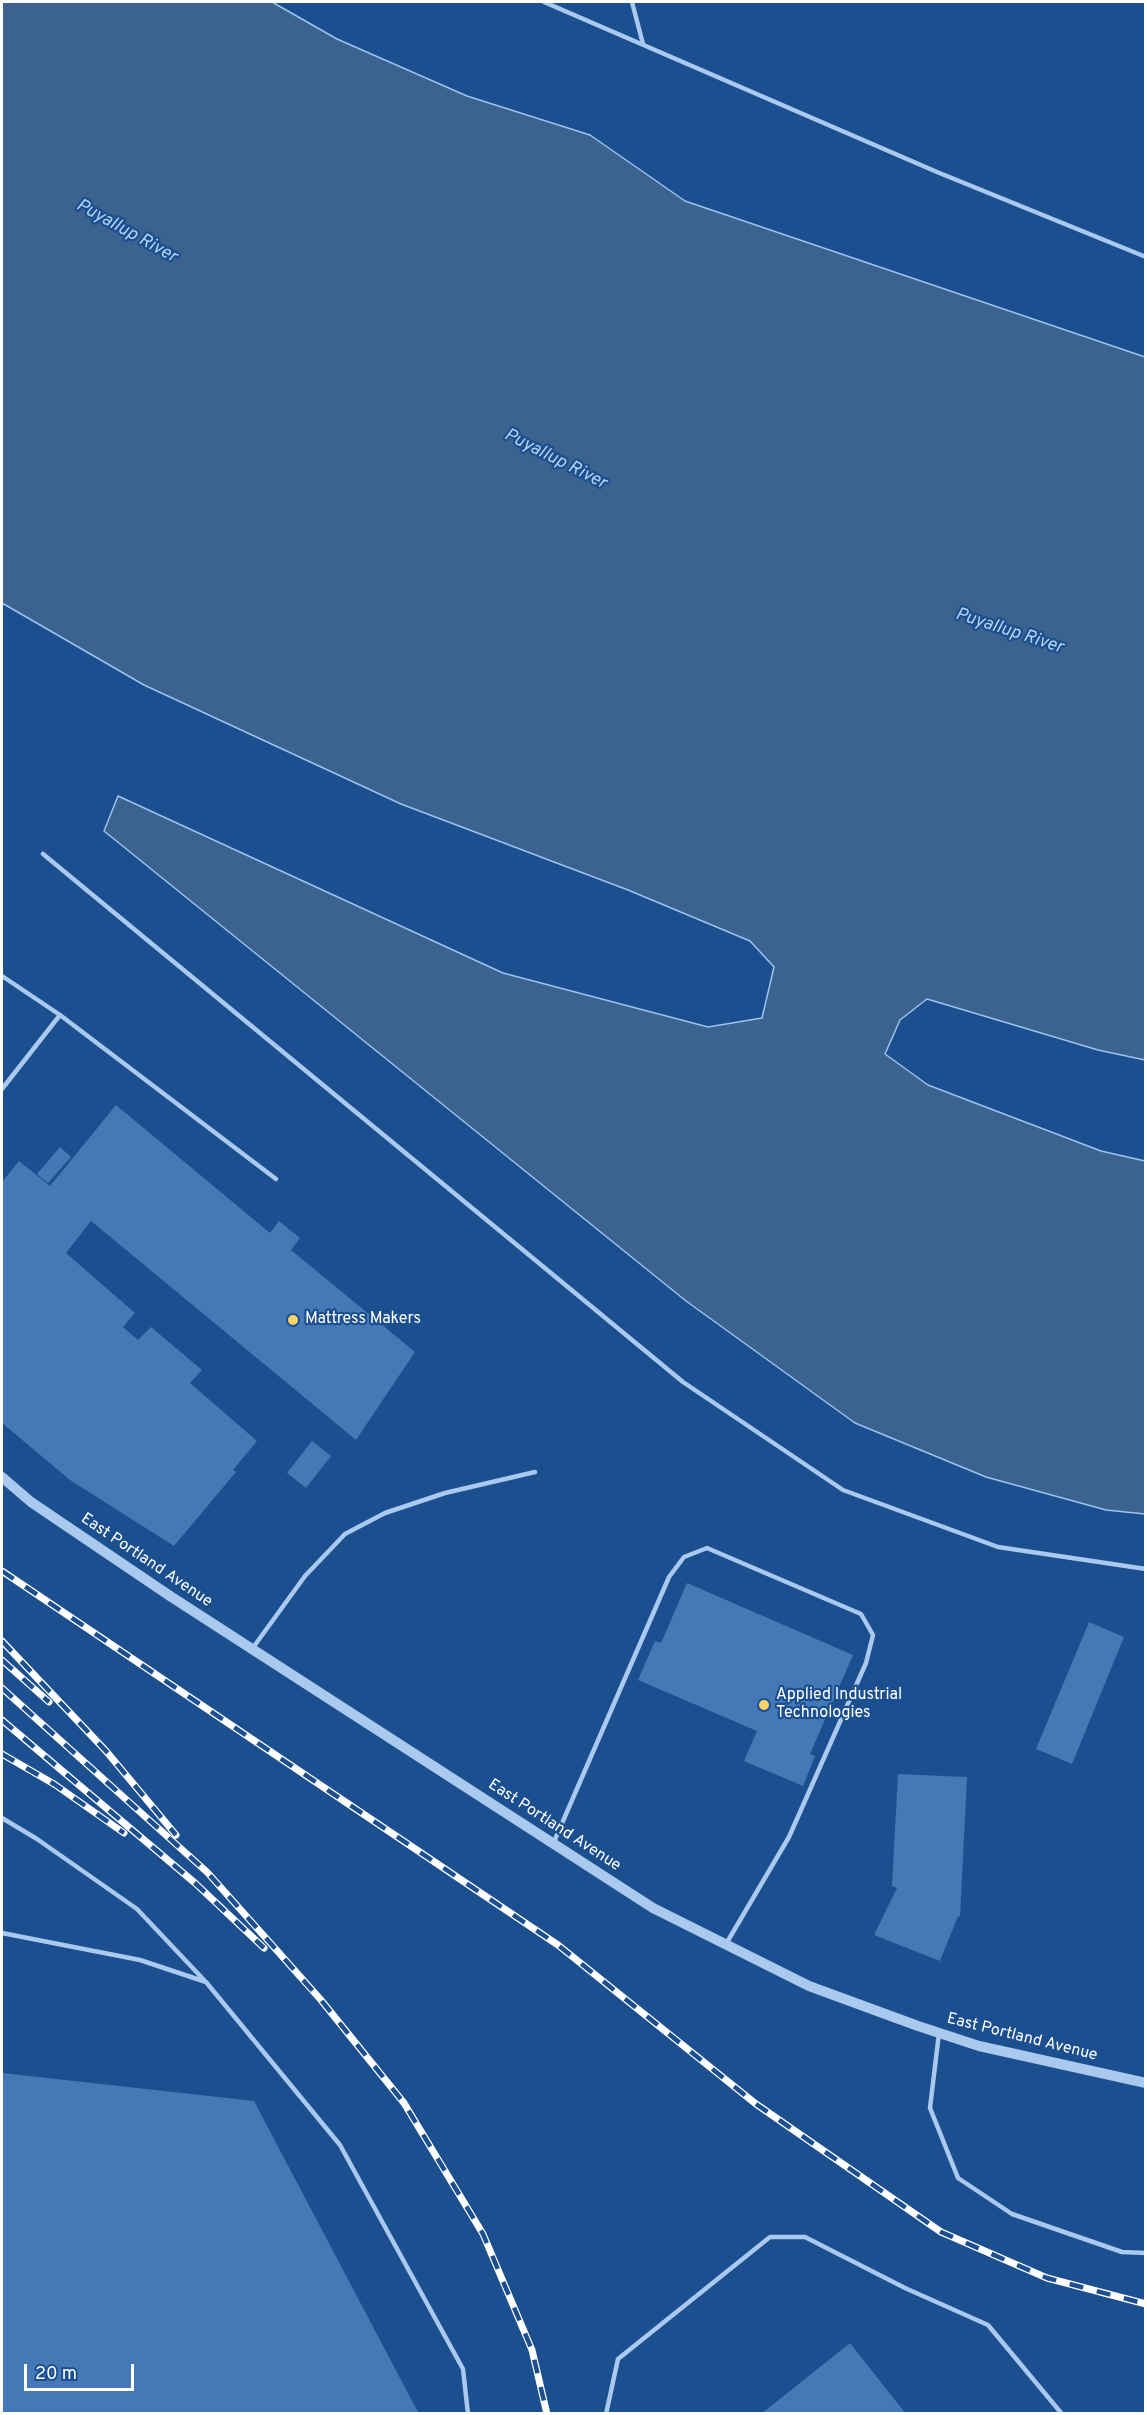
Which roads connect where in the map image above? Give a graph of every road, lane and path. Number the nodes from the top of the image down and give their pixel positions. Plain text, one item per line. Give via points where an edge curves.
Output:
1 (544, 2) edge
2 (632, 2) edge
3 (643, 44) junction
4 (1146, 256) edge
5 (43, 854) dead end
6 (2, 976) edge
7 (60, 1015) junction
8 (2, 1089) edge
9 (276, 1179) dead end
10 (535, 1472) dead end
11 (2, 1477) edge
12 (1146, 1569) edge
13 (252, 1649) junction
14 (2, 1818) edge
15 (553, 1844) junction
16 (2, 1933) edge
17 (726, 1944) junction
18 (206, 1982) junction
19 (939, 2033) junction
20 (1146, 2083) edge
21 (1146, 2253) edge
22 (468, 2414) edge
23 (606, 2414) edge
24 (1062, 2414) edge

1 - 3 lane
2 - 3 lane
3 - 4 lane via 937,172
5 - 12 lane via 683,1382 843,1490 998,1547
6 - 7 lane
7 - 8 lane
7 - 9 lane
10 - 13 lane via 385,1513 345,1534 305,1576
11 - 13 street, East Portland Avenue via 31,1502
13 - 15 street, East Portland Avenue
14 - 18 lane via 137,1909
15 - 17 street, East Portland Avenue via 653,1908
15 - 17 lane via 669,1576 684,1557 707,1548 861,1614 873,1635 867,1663 789,1837
16 - 18 lane via 140,1960
17 - 19 street, East Portland Avenue via 809,1986
18 - 22 lane via 340,2145 464,2369
19 - 20 street, East Portland Avenue via 979,2046
19 - 21 lane via 930,2108 958,2178 1012,2214 1122,2252
23 - 24 lane via 618,2359 770,2237 806,2237 988,2325

